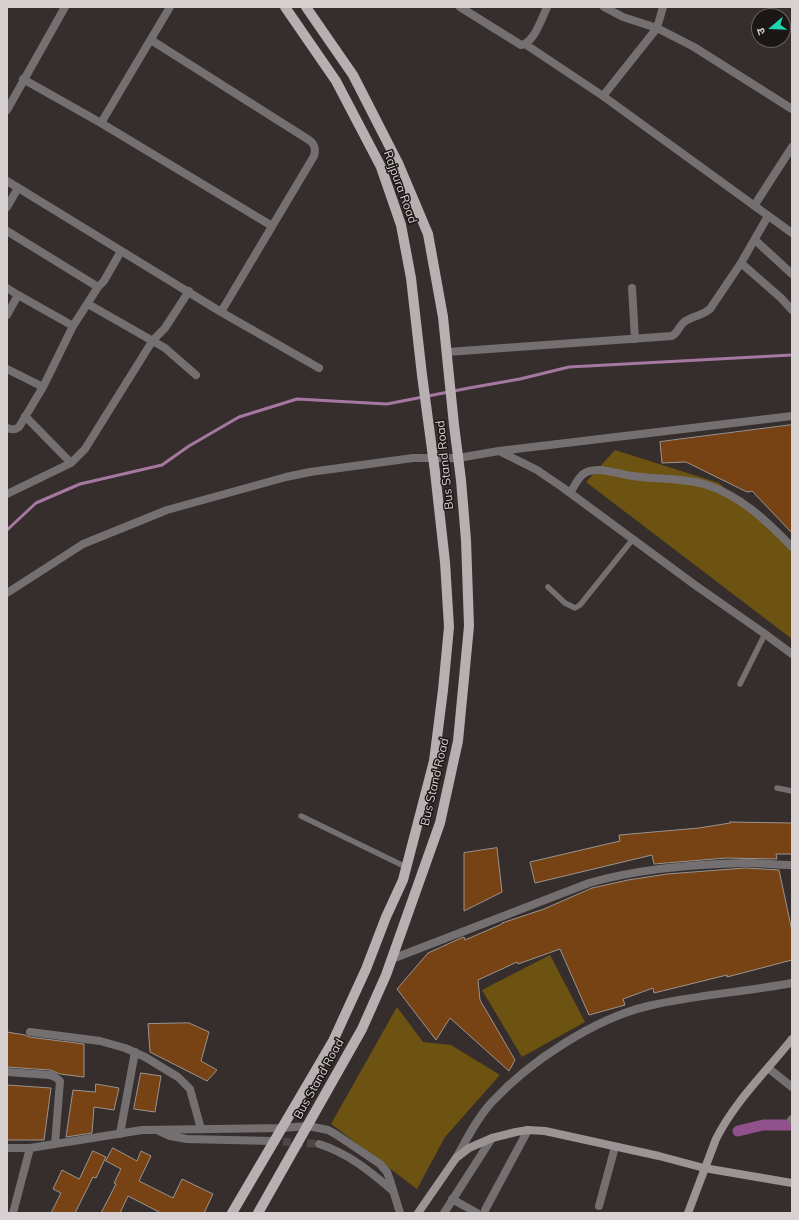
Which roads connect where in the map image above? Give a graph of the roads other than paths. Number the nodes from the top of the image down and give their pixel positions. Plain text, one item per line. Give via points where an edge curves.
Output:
1 (170, 7) edge
2 (285, 7) edge
3 (306, 7) edge
4 (547, 7) edge
5 (604, 7) edge
6 (663, 7) edge
7 (61, 8) edge
8 (461, 8) edge
9 (657, 28) junction
10 (151, 40) junction
11 (525, 44) junction
12 (23, 79) junction
13 (603, 96) junction
14 (792, 109) edge
15 (7, 110) edge
16 (101, 123) junction
17 (792, 147) edge
18 (7, 181) edge
19 (18, 188) junction
20 (754, 206) junction
21 (7, 207) edge
22 (768, 216) junction
23 (272, 226) junction
24 (7, 231) edge
25 (792, 234) edge
26 (754, 240) junction
27 (121, 251) junction
28 (741, 263) junction
29 (792, 274) edge
30 (98, 287) junction
31 (7, 288) edge
32 (632, 288) dead end
33 (189, 291) junction
34 (18, 295) junction
35 (88, 304) junction
36 (792, 310) edge
37 (221, 312) junction
38 (7, 315) edge
39 (443, 317) joint
40 (73, 326) junction
41 (635, 339) junction
42 (153, 340) junction
43 (447, 352) junction
44 (319, 368) dead end
45 (7, 369) edge
46 (196, 375) dead end
47 (422, 375) joint
48 (43, 387) junction
49 (25, 416) junction
50 (792, 416) edge
51 (7, 428) edge
52 (499, 451) junction
53 (433, 458) junction
54 (458, 458) junction
55 (71, 463) junction
56 (570, 492) junction
57 (7, 494) edge
58 (633, 539) junction
59 (792, 547) edge
60 (548, 587) dead end
61 (7, 593) edge
62 (765, 634) junction
63 (792, 654) edge
64 (740, 684) dead end
65 (777, 788) dead end
66 (792, 791) edge
67 (301, 816) dead end
68 (792, 865) edge
69 (406, 867) junction
70 (392, 959) junction
71 (792, 983) edge
72 (30, 1032) dead end
73 (792, 1040) edge
74 (135, 1052) junction
75 (768, 1068) junction
76 (7, 1072) edge
77 (792, 1088) edge
78 (308, 1126) junction
79 (282, 1128) junction
80 (201, 1129) junction
81 (528, 1130) junction
82 (159, 1131) junction
83 (120, 1134) junction
84 (492, 1138) junction
85 (270, 1141) tunnel mouth
86 (55, 1144) junction
87 (319, 1144) tunnel mouth
88 (615, 1147) junction
89 (7, 1148) edge
90 (30, 1148) junction
91 (456, 1158) junction
92 (704, 1168) junction
93 (792, 1183) edge
94 (394, 1191) junction
95 (452, 1199) junction
96 (599, 1206) dead end
97 (13, 1213) edge
98 (232, 1213) edge
99 (258, 1213) edge
100 (400, 1213) edge
101 (418, 1213) edge
102 (444, 1213) edge
103 (478, 1213) edge
104 (485, 1213) edge
105 (688, 1213) edge

1 - 10 street
2 - 47 main road, Rajpura Road via 336,81 381,167 401,225 411,278
3 - 39 main road, Rajpura Road via 353,75 398,163 428,234
4 - 11 street via 533,37
5 - 9 street via 623,17
6 - 9 street
7 - 12 street
8 - 11 street via 517,43
9 - 13 street
9 - 14 street via 694,47
10 - 16 street
10 - 23 street via 314,143 314,156
11 - 13 street
12 - 15 street
12 - 16 street
13 - 20 street
16 - 23 street
17 - 20 street
18 - 19 street
19 - 21 street
19 - 27 street
20 - 22 street
22 - 25 street
22 - 26 street
23 - 37 street
24 - 30 street
26 - 28 street
26 - 29 street
27 - 30 street
27 - 33 street
28 - 36 street
28 - 41 street via 710,309 685,321 676,334
30 - 35 street
31 - 34 street
32 - 41 street
33 - 37 street
33 - 42 street via 165,328
34 - 38 street
34 - 40 street
35 - 40 street
35 - 42 street
37 - 44 street
39 - 43 main road, Bus Stand Road
40 - 48 street
41 - 43 street
42 - 46 street
42 - 55 street via 86,449
43 - 54 main road, Bus Stand Road
45 - 48 street
47 - 53 main road, Bus Stand Road
48 - 49 street
49 - 51 street via 16,429
49 - 55 street
50 - 52 street
52 - 54 street
52 - 56 street via 537,470
53 - 54 street
53 - 61 street via 413,458 292,476 168,510 83,544
53 - 69 main road, Bus Stand Road via 445,562 449,626 434,761
54 - 70 main road, Bus Stand Road via 466,540 469,626 458,741 440,823
55 - 57 street
56 - 58 street
56 - 59 street via 582,474 589,470 704,484 749,506
58 - 60 lane via 575,608 565,603
58 - 62 street
62 - 63 street
62 - 64 lane
65 - 66 lane
67 - 69 lane
68 - 70 street via 710,865 616,875
69 - 79 main road, Bus Stand Road via 366,968 332,1041
70 - 78 main road, Bus Stand Road via 362,1029
71 - 91 street via 649,1006 598,1025 552,1052 492,1102
72 - 74 street via 100,1041
73 - 75 street
74 - 80 street via 185,1083 193,1097
74 - 83 street
75 - 77 street
75 - 92 street via 741,1098 725,1122
76 - 86 street via 50,1075 60,1081
78 - 79 street
78 - 94 street via 337,1134 380,1164 387,1172
78 - 99 main road, Bus Stand Road
79 - 80 street
79 - 98 main road, Bus Stand Road
80 - 82 street
81 - 84 street
81 - 88 street via 545,1131
81 - 104 street
82 - 83 street via 142,1130
82 - 85 street via 180,1138
83 - 86 street
84 - 91 street via 469,1148
84 - 95 street
86 - 90 street
87 - 94 street via 357,1162
88 - 92 street
88 - 96 street
89 - 90 street
90 - 97 street
91 - 101 street
92 - 93 street
92 - 105 street
94 - 100 street
95 - 102 street
95 - 103 street

